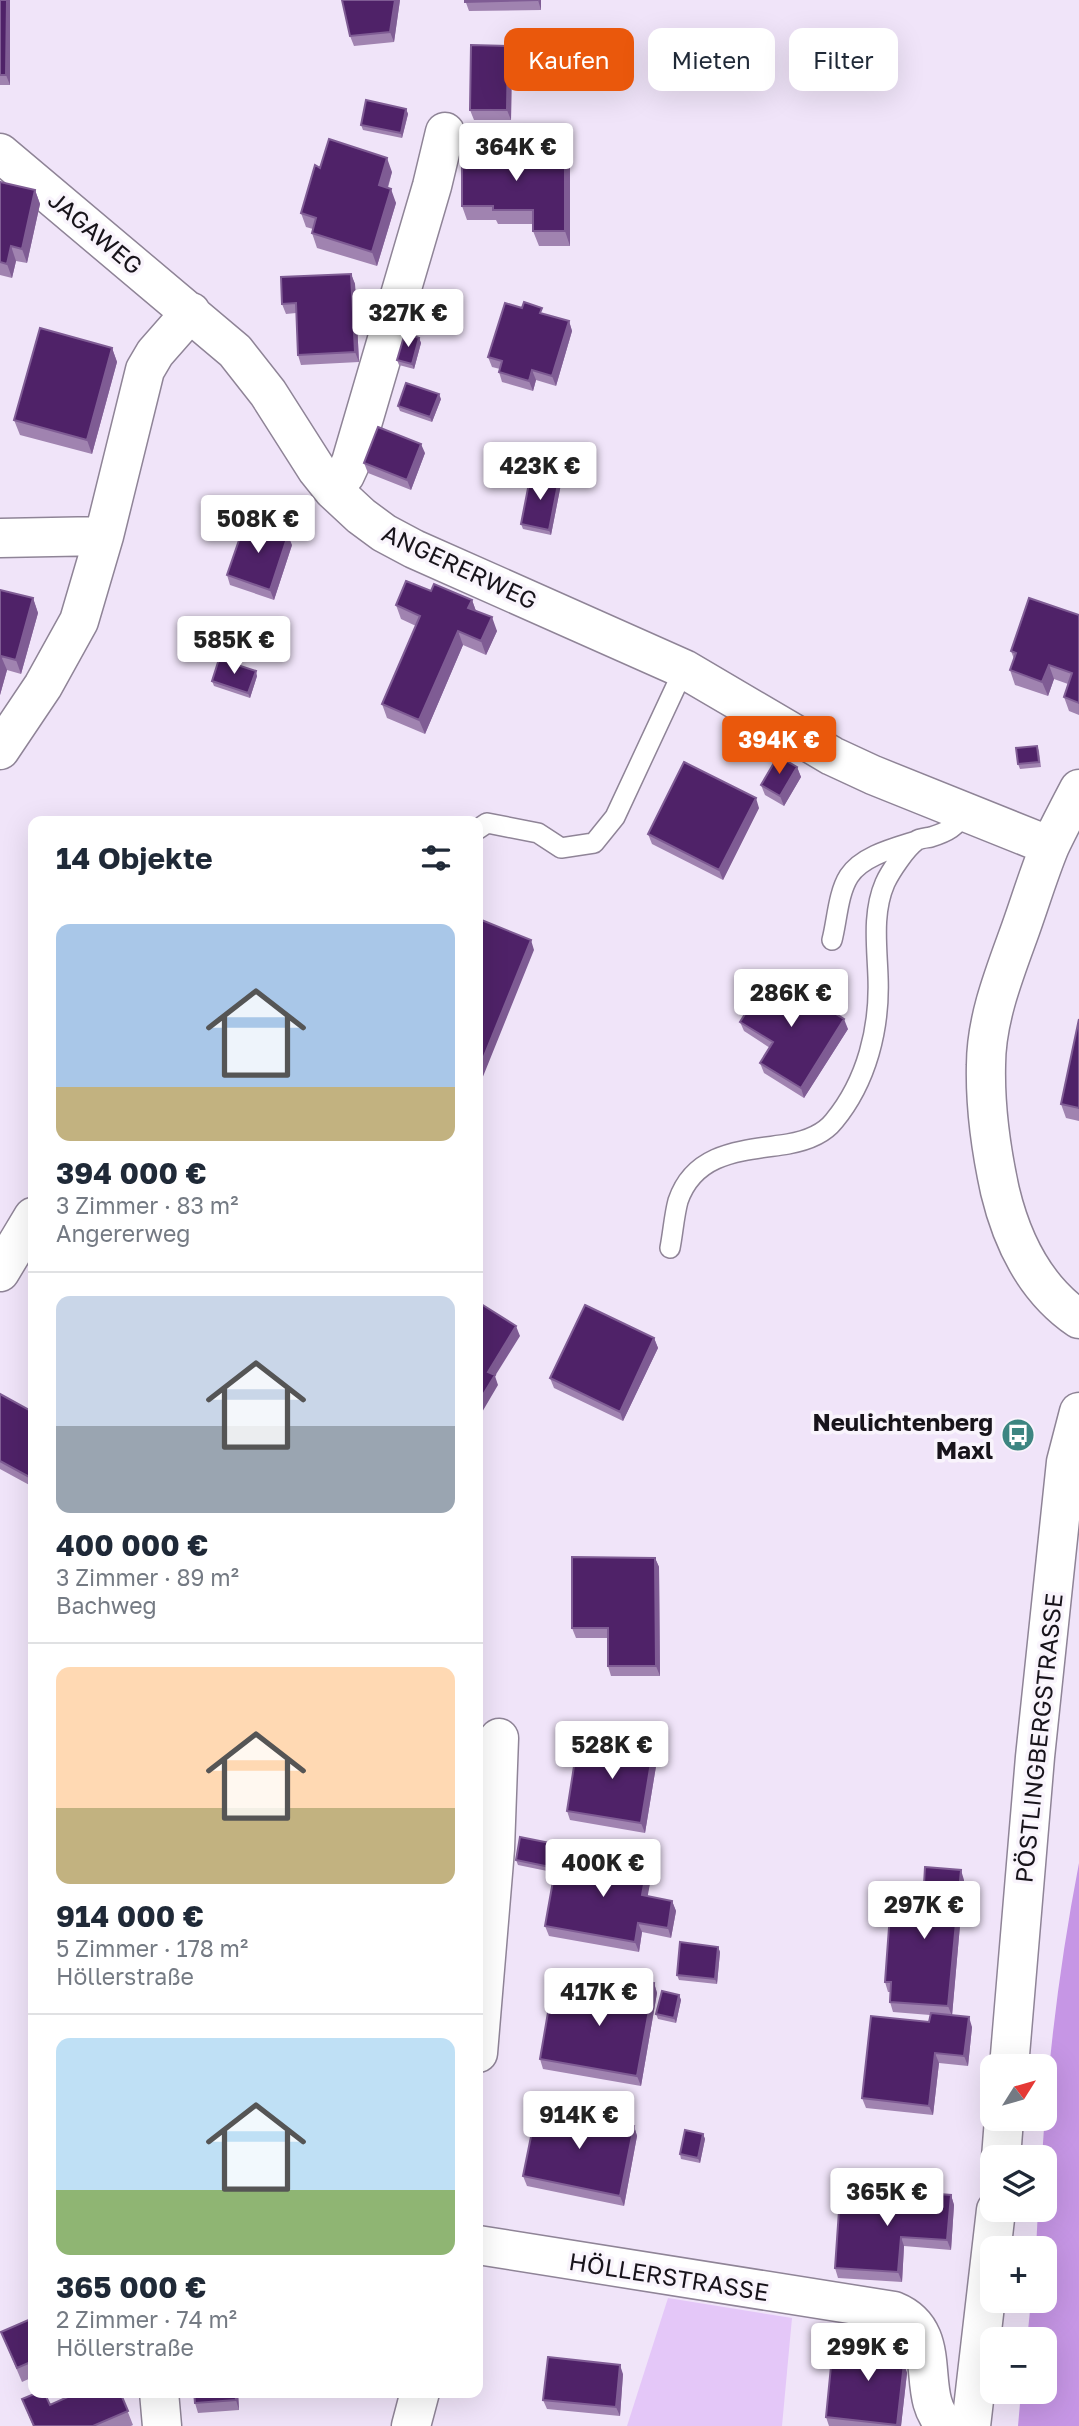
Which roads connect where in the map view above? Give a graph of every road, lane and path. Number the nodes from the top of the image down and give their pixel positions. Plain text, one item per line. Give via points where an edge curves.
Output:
1 (445, 132) dead end
2 (0, 153) edge
3 (191, 312) junction
4 (333, 490) junction
5 (104, 536) junction
6 (0, 538) edge
7 (684, 669) junction
8 (0, 750) edge
9 (1079, 789) edge
10 (964, 812) junction
11 (483, 826) edge
12 (917, 840) junction
13 (1050, 846) junction
14 (832, 940) dead end
15 (28, 1225) edge
16 (670, 1248) dead end
17 (0, 1272) edge
18 (1079, 1319) edge
19 (1079, 1412) edge
20 (499, 1738) dead end
21 (483, 1993) edge
22 (1010, 2054) edge
23 (995, 2222) edge
24 (483, 2246) edge
25 (160, 2398) edge
26 (418, 2398) edge
27 (162, 2426) edge
28 (411, 2426) edge
29 (947, 2426) edge
30 (971, 2426) edge

1 - 4 street via 351,462
2 - 3 street, JAGAWEG
3 - 4 street, ANGERERWEG via 251,369
3 - 5 street via 145,370
4 - 7 street, ANGERERWEG via 384,533 414,549
5 - 6 street
5 - 8 street via 79,621
7 - 10 street, ANGERERWEG via 832,756
7 - 11 lane via 615,817 594,843 561,848 538,833
9 - 13 street
10 - 12 lane via 946,832
10 - 13 street, ANGERERWEG
12 - 14 lane via 871,858 849,876
12 - 16 lane via 894,867 879,898 876,1026 866,1064 848,1102 832,1123 802,1142 729,1154 696,1171 678,1203
13 - 18 street via 990,1027 988,1119 995,1171 1012,1234 1039,1280
15 - 17 street
19 - 22 street, PÖSTLINGBERGSTRASSE via 1066,1462
20 - 21 street
23 - 30 street
24 - 29 street, HÖLLERSTRASSE via 894,2311 920,2332 933,2403
25 - 27 street
26 - 28 street

